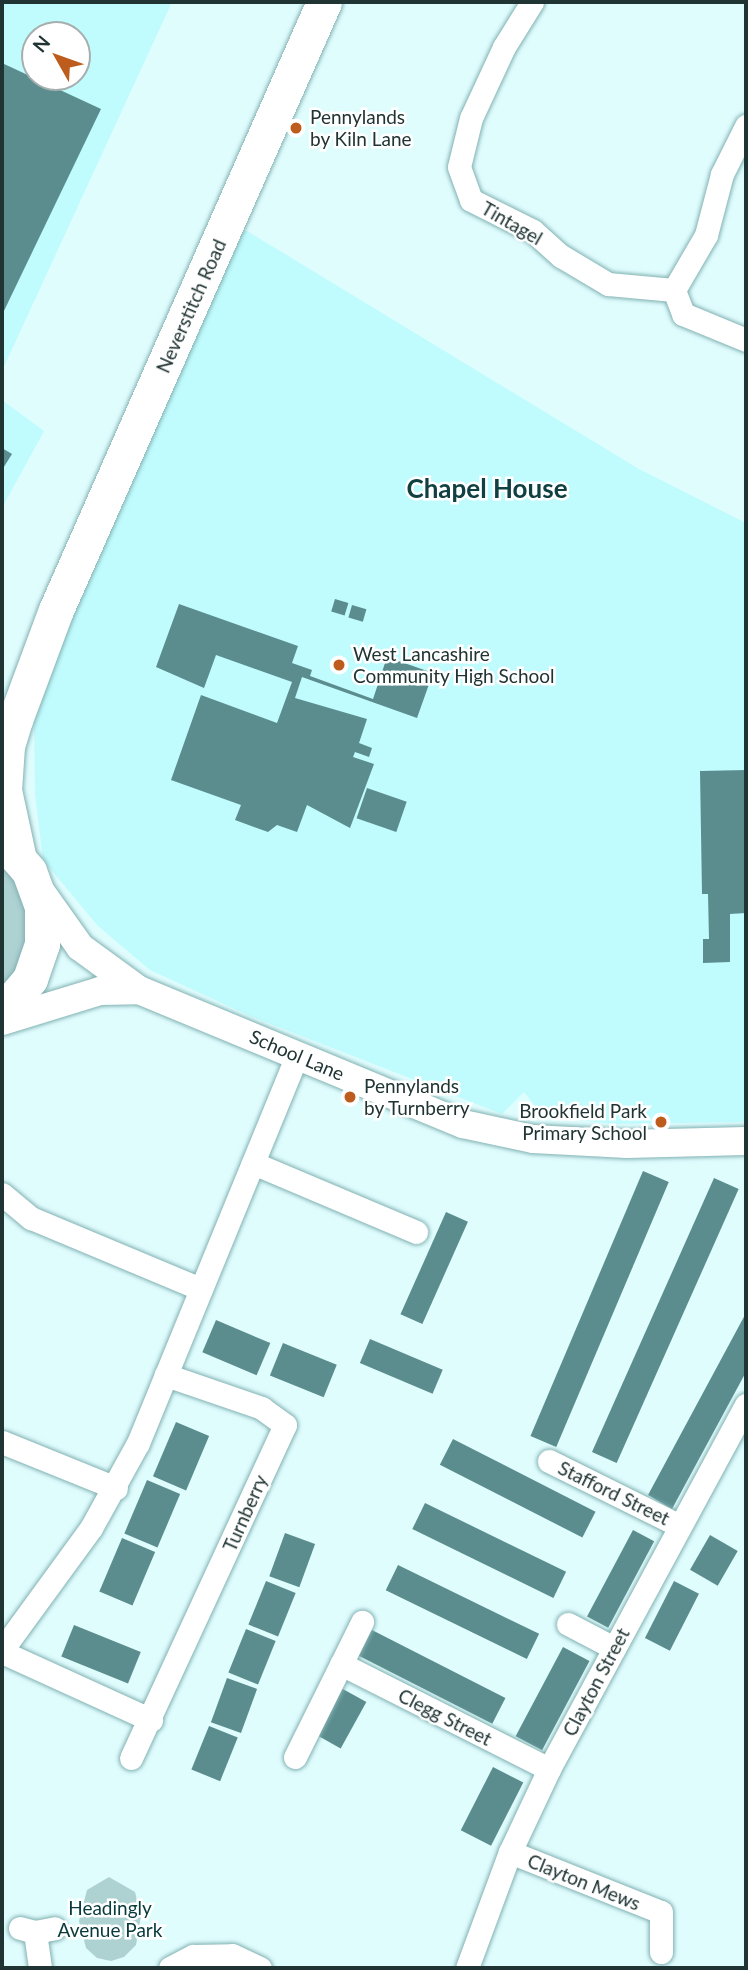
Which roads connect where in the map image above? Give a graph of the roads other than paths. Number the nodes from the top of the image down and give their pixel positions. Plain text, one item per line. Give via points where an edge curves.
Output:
1 (324, 2) edge
2 (533, 2) edge
3 (746, 126) edge
4 (674, 290) junction
5 (746, 340) edge
6 (56, 610) junction
7 (2, 686) edge
8 (16, 856) edge
9 (139, 990) junction
10 (2, 1013) edge
11 (2, 1021) edge
12 (297, 1055) junction
13 (746, 1141) edge
14 (253, 1163) junction
15 (2, 1194) edge
16 (416, 1232) dead end
17 (201, 1289) junction
18 (166, 1375) junction
19 (746, 1405) edge
20 (2, 1442) edge
21 (549, 1461) dead end
22 (116, 1488) junction
23 (680, 1526) junction
24 (362, 1622) dead end
25 (568, 1623) dead end
26 (614, 1648) junction
27 (2, 1651) edge
28 (341, 1664) junction
29 (152, 1720) junction
30 (295, 1757) dead end
31 (131, 1758) dead end
32 (549, 1769) junction
33 (510, 1852) junction
34 (37, 1929) dead end
35 (661, 1952) dead end
36 (40, 1968) edge
37 (170, 1968) edge
38 (260, 1968) edge
39 (467, 1968) edge

1 - 6 main road, Neverstitch Road
2 - 4 street, Tintagel via 504,47 471,118 459,167 471,200 533,231 561,256 608,284
3 - 4 street via 722,174 706,235
4 - 5 street via 683,314
6 - 7 main road, Neverstitch Road
6 - 8 main road, Neverstitch Road via 5,758 4,790
8 - 9 street, School Lane via 80,947
8 - 10 main road, Neverstitch Road via 42,906 42,944 30,979
9 - 11 street, School Lane via 100,991
9 - 12 street, School Lane
12 - 13 street, School Lane via 495,1133 627,1144
12 - 14 street
14 - 16 street
14 - 17 street
15 - 17 street via 31,1218
17 - 18 street
18 - 22 street
18 - 29 street, Turnberry via 262,1408 285,1424
19 - 23 street, Clayton Street
20 - 22 street
21 - 23 street, Stafford Street
22 - 27 street
23 - 26 street, Clayton Street
24 - 28 street
25 - 26 street
26 - 32 street, Clayton Street
27 - 29 street
28 - 30 street
28 - 32 street, Clegg Street
29 - 31 street, Turnberry
32 - 33 street, Clayton Street
33 - 35 street, Clayton Mews via 661,1912
33 - 39 street, Clayton Street
34 - 36 street
37 - 38 street via 193,1956 232,1955

